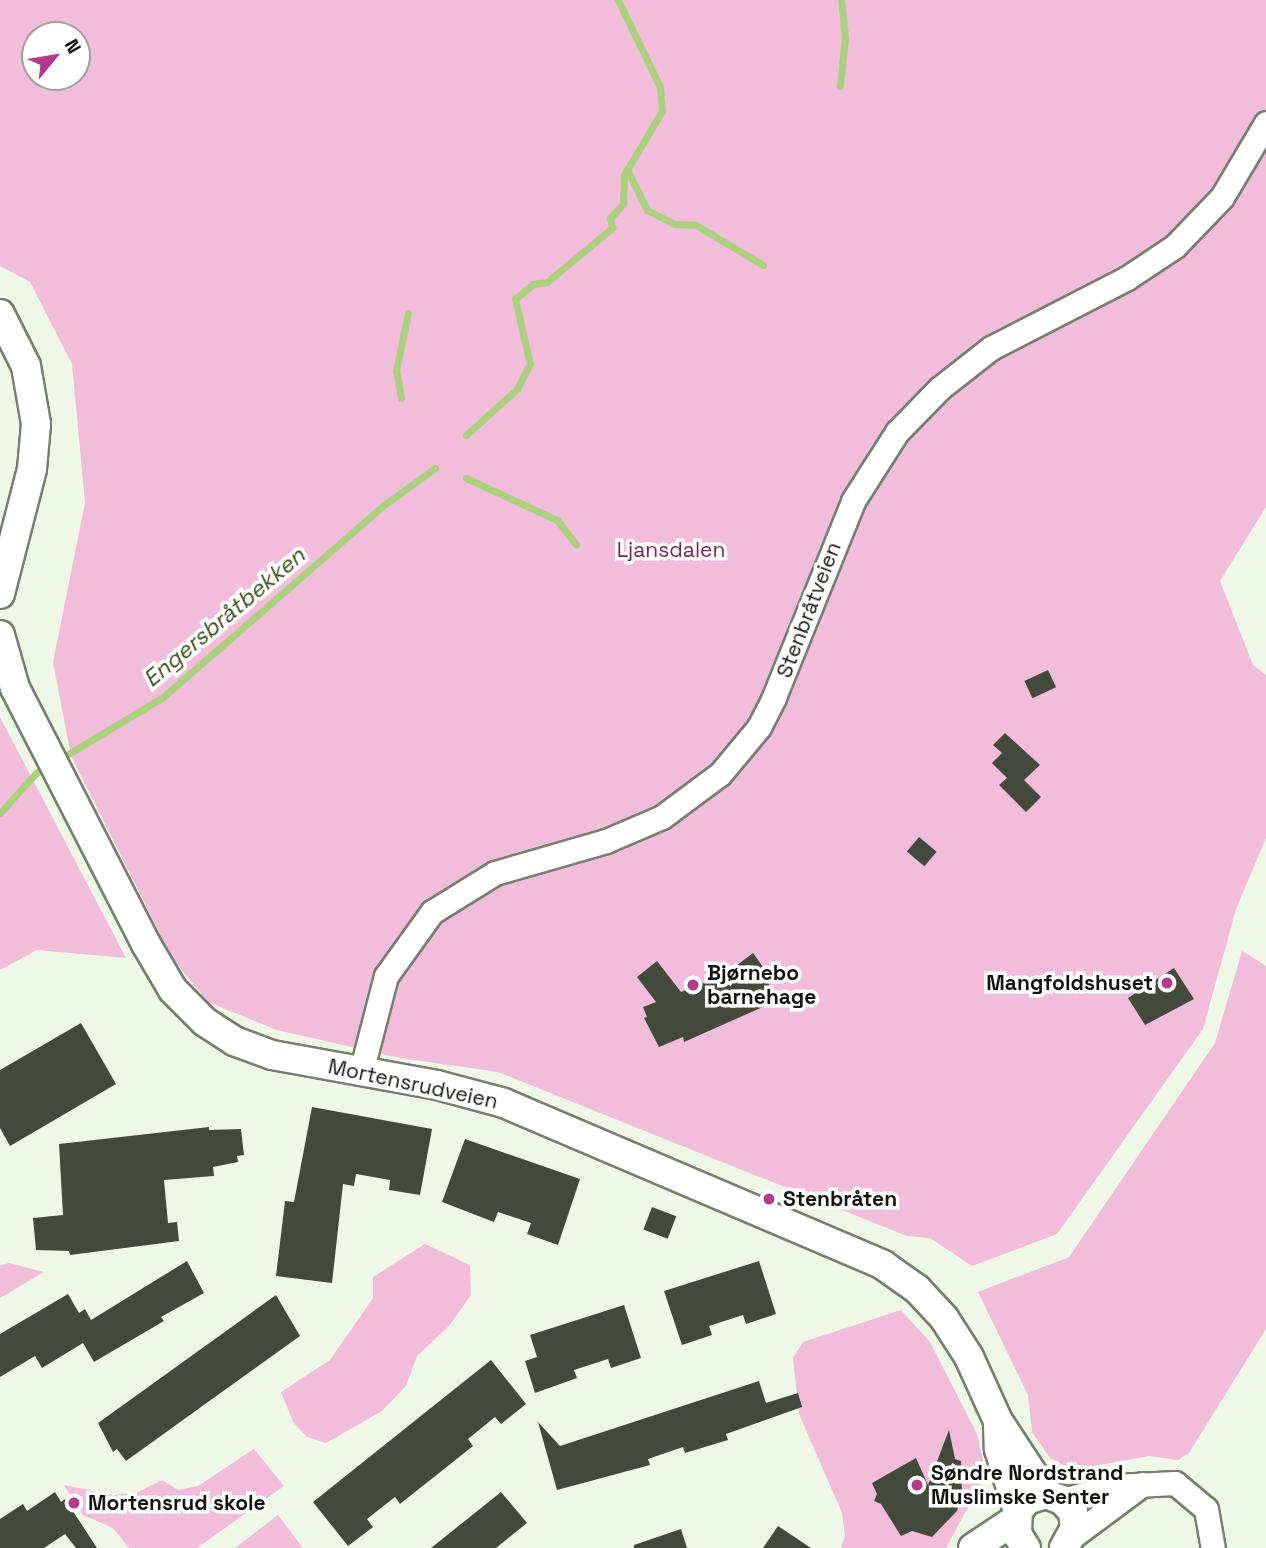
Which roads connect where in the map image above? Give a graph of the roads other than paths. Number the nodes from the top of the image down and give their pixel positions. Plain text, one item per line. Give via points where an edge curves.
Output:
1 (1266, 123) edge
2 (0, 314) edge
3 (0, 594) edge
4 (0, 635) edge
5 (361, 1072) junction
6 (998, 1421) junction
7 (1143, 1484) junction
8 (1054, 1497) junction
9 (1017, 1515) junction
10 (1069, 1544) edge
11 (973, 1548) edge
12 (1024, 1548) edge
13 (1213, 1548) edge

1 - 5 street, Stenbråtveien via 1222,197 1175,246 1127,278 991,348 940,388 897,432 853,500 774,697 758,726 720,774 686,804 631,832 471,884 417,928 386,976
2 - 3 street via 26,366 36,424 32,469
4 - 5 street, Mortensrudveien via 15,688 146,944 183,1002 227,1037 272,1055
5 - 6 street, Mortensrudveien via 457,1090 522,1110 883,1265 917,1289 944,1318 969,1357
6 - 8 street, Mortensrudveien
6 - 9 street, Mortensrudveien via 999,1449
7 - 8 street
7 - 10 street
7 - 13 street via 1166,1480 1184,1487 1206,1509
8 - 9 street via 1027,1500
8 - 10 street, Mortensrudveien via 1075,1520
9 - 11 street
9 - 12 street, Mortensrudveien

